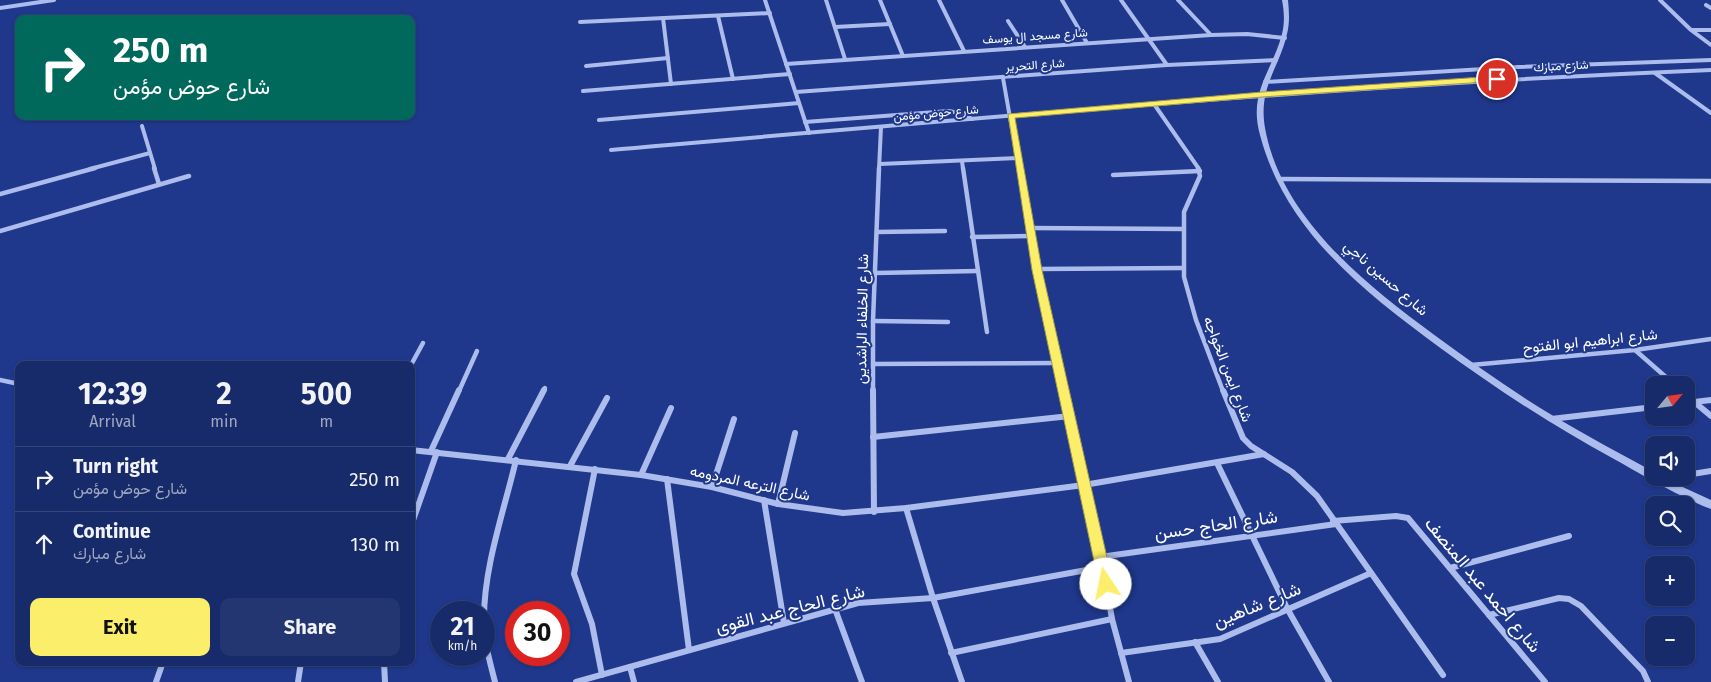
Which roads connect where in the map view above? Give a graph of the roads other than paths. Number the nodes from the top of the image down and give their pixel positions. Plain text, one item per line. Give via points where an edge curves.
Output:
1 (54, 0) edge
2 (765, 0) edge
3 (826, 0) edge
4 (880, 0) edge
5 (940, 0) edge
6 (1062, 0) edge
7 (1121, 0) edge
8 (1178, 0) edge
9 (1285, 0) edge
10 (1660, 0) edge
11 (1706, 5) dead end
12 (0, 8) edge
13 (1711, 8) edge
14 (770, 13) junction
15 (718, 16) junction
16 (663, 18) junction
17 (1008, 21) dead end
18 (580, 22) dead end
19 (890, 24) junction
20 (835, 27) junction
21 (1691, 30) junction
22 (1711, 30) edge
23 (1211, 35) junction
24 (1285, 38) junction
25 (1149, 39) junction
26 (1087, 43) junction
27 (1711, 45) edge
28 (1025, 47) junction
29 (964, 51) junction
30 (903, 56) junction
31 (668, 58) junction
32 (845, 59) junction
33 (1276, 60) junction
34 (1711, 60) edge
35 (786, 64) junction
36 (1168, 65) junction
37 (586, 66) dead end
38 (1498, 68) junction
39 (1703, 70) junction
40 (1711, 70) edge
41 (1655, 72) junction
42 (790, 74) junction
43 (1711, 75) edge
44 (1004, 78) junction
45 (1510, 78) junction
46 (733, 79) junction
47 (1265, 82) junction
48 (672, 84) junction
49 (583, 91) dead end
50 (796, 92) junction
51 (1262, 95) junction
52 (799, 103) junction
53 (1154, 104) junction
54 (1711, 113) edge
55 (1011, 116) junction
56 (599, 120) dead end
57 (972, 120) junction
58 (805, 122) junction
59 (142, 126) dead end
60 (881, 127) junction
61 (809, 133) junction
62 (611, 150) dead end
63 (150, 153) junction
64 (1018, 158) junction
65 (962, 161) junction
66 (880, 164) junction
67 (1200, 171) junction
68 (1113, 175) dead end
69 (188, 176) dead end
70 (1279, 179) junction
71 (1711, 181) edge
72 (159, 184) junction
73 (0, 194) edge
74 (1030, 228) junction
75 (1184, 229) junction
76 (0, 231) edge
77 (945, 231) dead end
78 (877, 232) junction
79 (972, 236) junction
80 (1030, 236) junction
81 (1184, 268) junction
82 (1037, 270) junction
83 (978, 271) junction
84 (876, 273) junction
85 (873, 321) junction
86 (948, 322) dead end
87 (987, 332) dead end
88 (1711, 339) edge
89 (423, 343) dead end
90 (1635, 350) junction
91 (477, 351) dead end
92 (413, 361) edge
93 (1057, 363) junction
94 (873, 364) junction
95 (1471, 365) junction
96 (1665, 376) edge
97 (0, 380) edge
98 (15, 383) edge
99 (545, 388) dead end
100 (607, 398) dead end
101 (1711, 400) edge
102 (1695, 402) edge
103 (1695, 403) edge
104 (1645, 407) edge
105 (671, 408) dead end
106 (1070, 416) junction
107 (1711, 416) edge
108 (734, 419) dead end
109 (1551, 419) junction
110 (795, 432) dead end
111 (873, 437) junction
112 (415, 450) edge
113 (434, 451) junction
114 (1264, 454) junction
115 (508, 459) junction
116 (516, 460) junction
117 (1217, 462) junction
118 (570, 466) junction
119 (595, 469) junction
120 (1711, 471) edge
121 (1645, 472) edge
122 (1695, 474) edge
123 (641, 475) junction
124 (667, 480) junction
125 (1084, 485) junction
126 (1672, 486) edge
127 (712, 488) junction
128 (764, 500) junction
129 (778, 504) junction
130 (1711, 505) edge
131 (906, 508) junction
132 (874, 512) junction
133 (415, 513) edge
134 (1335, 522) junction
135 (1252, 535) junction
136 (1569, 536) dead end
137 (1100, 557) junction
138 (1103, 567) junction
139 (1450, 568) junction
140 (1371, 573) junction
141 (933, 598) junction
142 (835, 609) junction
143 (1288, 610) junction
144 (1489, 615) junction
145 (1112, 619) junction
146 (784, 623) junction
147 (1195, 642) junction
148 (689, 650) junction
149 (951, 653) junction
150 (1121, 653) junction
151 (162, 666) edge
152 (300, 666) edge
153 (384, 666) edge
154 (630, 667) junction
155 (602, 675) junction
156 (1443, 675) dead end
157 (156, 682) edge
158 (298, 682) edge
159 (385, 682) edge
160 (495, 682) edge
161 (576, 682) edge
162 (634, 682) edge
163 (862, 682) edge
164 (962, 682) edge
165 (1129, 682) edge
166 (1218, 682) edge
167 (1329, 682) edge
168 (1545, 682) edge
169 (1648, 682) edge

1 - 12 street
2 - 14 street
3 - 20 street
4 - 19 street
5 - 29 street
6 - 26 street
7 - 25 street
8 - 23 street
9 - 24 street, شارع حسين ناجي
10 - 21 street
11 - 13 street
14 - 15 street
14 - 35 street
15 - 16 street
15 - 46 street
16 - 18 street
16 - 31 street
17 - 28 street
19 - 20 street
19 - 30 street
20 - 32 street
21 - 22 street
21 - 27 street
23 - 24 street, شارع مسجد ال يوسف
23 - 25 street, شارع مسجد ال يوسف
24 - 33 street, شارع حسين ناجي
25 - 26 street, شارع مسجد ال يوسف
25 - 36 street
26 - 28 street, شارع مسجد ال يوسف
28 - 29 street, شارع مسجد ال يوسف
29 - 30 street, شارع مسجد ال يوسف
30 - 32 street, شارع مسجد ال يوسف
31 - 37 street
31 - 48 street
32 - 35 street, شارع مسجد ال يوسف
33 - 36 street, شارع التحرير
33 - 47 street, شارع حسين ناجي
34 - 38 street, شارع مبارك
35 - 42 street
36 - 44 street, شارع التحرير
38 - 45 street
38 - 47 street, شارع مبارك
39 - 40 street, شارع مبارك
39 - 41 street, شارع مبارك
39 - 43 street
41 - 45 street, شارع مبارك
41 - 54 street
42 - 46 street
42 - 50 street
44 - 50 street, شارع التحرير
44 - 55 street
45 - 51 street, شارع مبارك
46 - 48 street
47 - 51 street, شارع حسين ناجي
48 - 49 street
50 - 52 street
51 - 53 street, شارع حوض مؤمن
51 - 70 street, شارع حسين ناجي via 1262,134
52 - 56 street
52 - 58 street
53 - 55 street, شارع حوض مؤمن
53 - 67 street
55 - 57 street, شارع حوض مؤمن
55 - 64 street
57 - 58 street via 949,111
57 - 60 street, شارع حوض مؤمن
58 - 61 street
59 - 63 street
60 - 61 street, شارع حوض مؤمن
60 - 66 street, شارع الخلفاء الراشدين
61 - 62 street, شارع حوض مؤمن
63 - 72 street
63 - 73 street
64 - 65 street
64 - 74 street
65 - 66 street
65 - 79 street
66 - 78 street, شارع الخلفاء الراشدين
67 - 68 street
67 - 75 street, شارع ايمن الخواجه via 1185,205
69 - 72 street
70 - 71 street
70 - 95 street, شارع حسين ناجي via 1307,223 1353,273
72 - 76 street
74 - 75 street
74 - 80 street
75 - 81 street, شارع ايمن الخواجه
77 - 78 street
78 - 84 street, شارع الخلفاء الراشدين
79 - 80 street
79 - 83 street
80 - 82 street
81 - 82 street
81 - 114 street, شارع ايمن الخواجه via 1196,320 1238,430 1251,446
82 - 93 street
83 - 84 street
83 - 87 street
84 - 85 street, شارع الخلفاء الراشدين
85 - 86 street
85 - 94 street, شارع الخلفاء الراشدين
88 - 90 street, شارع ابراهيم ابو الفتوح
89 - 92 street
90 - 95 street, شارع ابراهيم ابو الفتوح
90 - 96 street
91 - 113 street
93 - 94 street
93 - 106 street
94 - 111 street, شارع الخلفاء الراشدين
95 - 109 street, شارع حسين ناجي
97 - 98 street
99 - 115 street
100 - 118 street
101 - 102 street
103 - 107 street
104 - 109 street
105 - 123 street
106 - 111 street
106 - 125 street
108 - 127 street
109 - 121 street, شارع حسين ناجي
110 - 129 street
111 - 132 street, شارع الخلفاء الراشدين
112 - 113 street, شارع الترعه المردومه
113 - 115 street, شارع الترعه المردومه
113 - 133 street
114 - 117 street, شارع الترعه المردومه
114 - 134 street, شارع ايمن الخواجه via 1305,483
115 - 116 street, شارع الترعه المردومه
116 - 118 street, شارع الترعه المردومه
116 - 160 street via 484,615 486,647
117 - 125 street, شارع الترعه المردومه
117 - 135 street
118 - 119 street, شارع الترعه المردومه
119 - 123 street, شارع الترعه المردومه
119 - 155 street via 574,574 592,624
120 - 122 street
123 - 124 street, شارع الترعه المردومه
124 - 127 street, شارع الترعه المردومه
124 - 148 street
125 - 131 street, شارع الترعه المردومه
125 - 137 street
126 - 130 street, شارع حسين ناجي
127 - 128 street, شارع الترعه المردومه
128 - 129 street, شارع الترعه المردومه
128 - 146 street
129 - 132 street, شارع الترعه المردومه via 844,513
131 - 132 street, شارع الترعه المردومه
131 - 141 street
134 - 135 street, شارع الحاج حسن
134 - 139 street, شارع احمد عبد المنصف via 1402,516 1413,523
134 - 140 street, شارع ايمن الخواجه
135 - 137 street, شارع الحاج حسن
135 - 143 street
136 - 139 street
137 - 138 street
138 - 141 street, شارع الحاج عبد القوى
138 - 145 street
139 - 144 street, شارع احمد عبد المنصف
140 - 143 street, شارع شاهين
140 - 156 street, شارع ايمن الخواجه
141 - 142 street, شارع الحاج عبد القوى via 858,603
141 - 149 street
142 - 146 street, شارع الحاج عبد القوى
142 - 163 street
143 - 147 street, شارع شاهين via 1235,634
143 - 167 street
144 - 168 street, شارع احمد عبد المنصف
144 - 169 street via 1555,598 1572,600 1643,671
145 - 149 street
145 - 150 street
146 - 148 street, شارع الحاج عبد القوى
147 - 150 street, شارع شاهين
147 - 166 street
148 - 154 street, شارع الحاج عبد القوى
149 - 164 street
150 - 165 street
151 - 157 street
152 - 158 street
153 - 159 street
154 - 155 street, شارع الحاج عبد القوى
154 - 162 street
155 - 161 street, شارع الحاج عبد القوى

